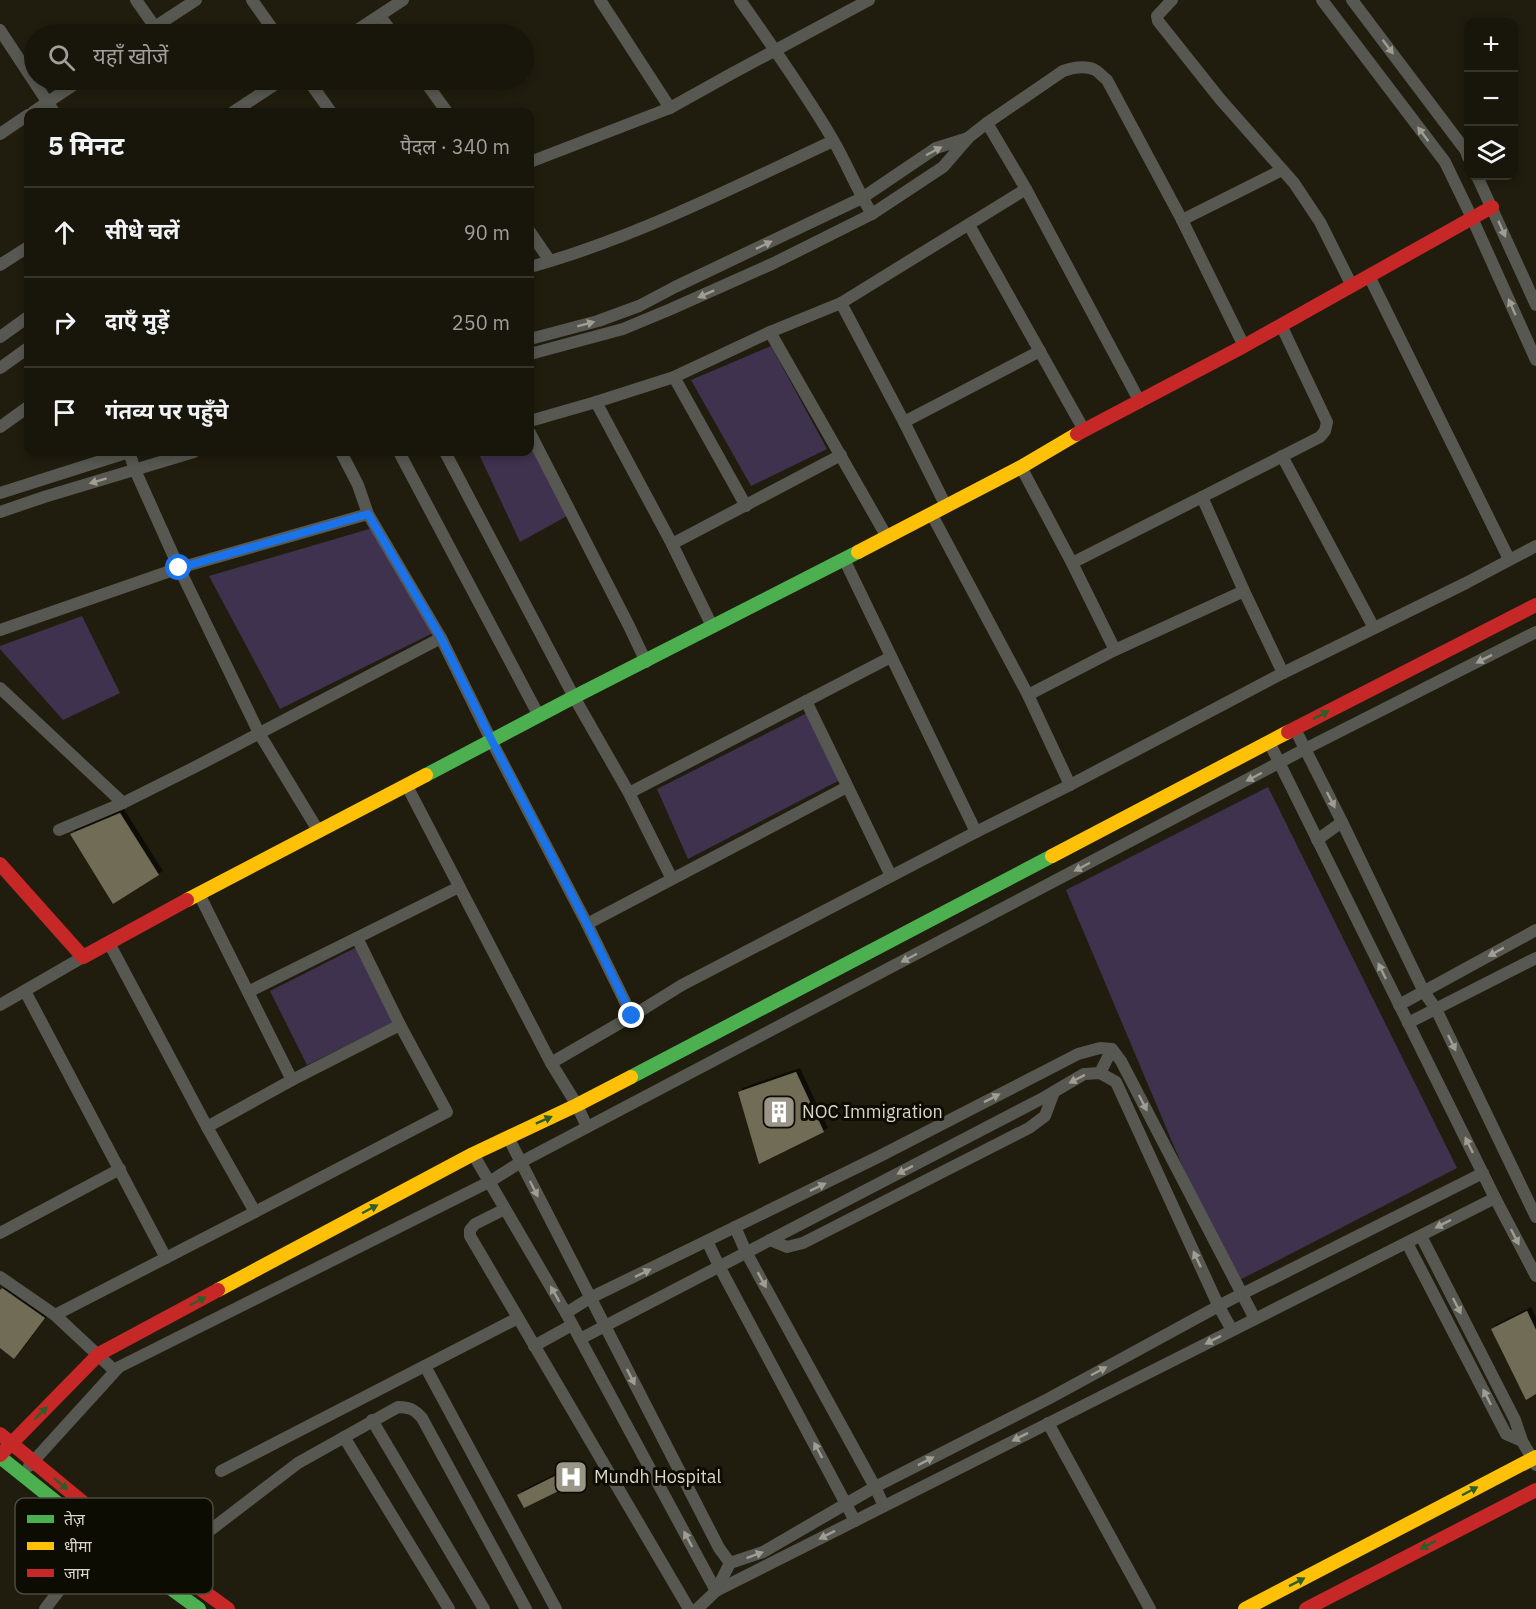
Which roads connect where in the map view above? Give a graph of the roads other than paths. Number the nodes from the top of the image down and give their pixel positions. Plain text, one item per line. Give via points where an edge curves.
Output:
1 (136, 0) edge
2 (196, 0) edge
3 (252, 0) edge
4 (403, 0) edge
5 (600, 0) edge
6 (741, 0) edge
7 (869, 0) edge
8 (1172, 0) edge
9 (1322, 0) edge
10 (1353, 0) edge
11 (380, 16) junction
12 (153, 24) edge
13 (160, 24) edge
14 (269, 24) edge
15 (367, 24) edge
16 (386, 24) edge
17 (0, 30) edge
18 (775, 50) junction
19 (24, 67) edge
20 (39, 90) edge
21 (70, 90) edge
22 (267, 90) edge
23 (315, 90) edge
24 (431, 90) edge
25 (51, 108) edge
26 (239, 108) edge
27 (328, 108) edge
28 (444, 108) edge
29 (670, 108) junction
30 (24, 119) edge
31 (987, 123) junction
32 (0, 134) edge
33 (969, 137) junction
34 (833, 141) junction
35 (1464, 148) edge
36 (534, 160) edge
37 (1282, 170) junction
38 (1479, 180) edge
39 (1026, 189) junction
40 (862, 198) junction
41 (1492, 207) junction
42 (872, 214) junction
43 (1472, 218) junction
44 (1182, 220) junction
45 (969, 225) junction
46 (534, 238) edge
47 (24, 254) edge
48 (549, 261) junction
49 (0, 265) edge
50 (534, 266) edge
51 (1369, 276) junction
52 (1352, 286) junction
53 (841, 303) junction
54 (1536, 305) edge
55 (24, 320) edge
56 (1281, 325) junction
57 (770, 332) junction
58 (0, 337) edge
59 (534, 338) edge
60 (1244, 346) junction
61 (24, 351) edge
62 (1040, 351) junction
63 (534, 353) edge
64 (1536, 360) edge
65 (0, 368) edge
66 (674, 377) junction
67 (597, 402) junction
68 (1140, 402) junction
69 (24, 410) edge
70 (534, 420) edge
71 (904, 422) junction
72 (0, 427) edge
73 (1083, 430) junction
74 (534, 442) edge
75 (841, 455) junction
76 (93, 456) edge
77 (130, 456) edge
78 (181, 456) edge
79 (343, 456) edge
80 (401, 456) edge
81 (447, 456) edge
82 (1282, 456) junction
83 (1021, 467) junction
84 (135, 470) junction
85 (0, 493) edge
86 (1202, 497) junction
87 (746, 506) junction
88 (946, 506) junction
89 (0, 512) edge
90 (368, 514) junction
91 (932, 515) junction
92 (887, 537) junction
93 (672, 544) junction
94 (1536, 546) edge
95 (1509, 559) junction
96 (844, 560) junction
97 (1072, 563) junction
98 (179, 568) junction
99 (1244, 591) junction
100 (1536, 605) edge
101 (712, 626) junction
102 (1374, 628) junction
103 (0, 630) edge
104 (1536, 632) edge
105 (441, 638) junction
106 (1115, 650) junction
107 (891, 657) junction
108 (646, 662) junction
109 (1283, 673) junction
110 (0, 688) edge
111 (1028, 695) junction
112 (574, 697) junction
113 (806, 701) junction
114 (539, 716) junction
115 (1295, 729) junction
116 (259, 733) junction
117 (492, 741) junction
118 (1269, 741) junction
119 (1305, 749) junction
120 (1280, 763) junction
121 (1070, 785) junction
122 (407, 786) junction
123 (847, 787) junction
124 (628, 793) junction
125 (123, 803) junction
126 (1342, 822) junction
127 (59, 830) dead end
128 (319, 832) junction
129 (976, 832) junction
130 (1317, 840) junction
131 (0, 864) edge
132 (891, 876) junction
133 (672, 879) junction
134 (459, 887) junction
135 (199, 894) junction
136 (587, 924) junction
137 (1536, 930) edge
138 (357, 938) junction
139 (109, 943) junction
140 (83, 957) junction
141 (1536, 957) edge
142 (25, 991) junction
143 (248, 992) junction
144 (1424, 992) junction
145 (0, 1005) edge
146 (1400, 1005) junction
147 (1436, 1009) junction
148 (632, 1016) junction
149 (1408, 1023) junction
150 (400, 1025) junction
151 (1112, 1049) junction
152 (551, 1063) junction
153 (1100, 1073) junction
154 (292, 1080) junction
155 (1054, 1092) junction
156 (577, 1105) junction
157 (207, 1127) junction
158 (587, 1127) junction
159 (508, 1137) junction
160 (473, 1155) junction
161 (521, 1162) junction
162 (120, 1169) junction
163 (1483, 1173) junction
164 (489, 1182) junction
165 (1495, 1198) junction
166 (505, 1209) junction
167 (255, 1212) junction
168 (1536, 1217) edge
169 (735, 1227) junction
170 (0, 1233) edge
171 (1421, 1236) junction
172 (770, 1240) junction
173 (707, 1241) junction
174 (1407, 1242) junction
175 (746, 1252) junction
176 (166, 1258) junction
177 (719, 1266) junction
178 (1536, 1276) edge
179 (0, 1277) edge
180 (1242, 1294) junction
181 (590, 1298) junction
182 (1219, 1307) junction
183 (566, 1313) junction
184 (55, 1315) junction
185 (518, 1318) junction
186 (1255, 1319) junction
187 (572, 1325) junction
188 (604, 1325) junction
189 (1232, 1330) junction
190 (580, 1339) junction
191 (534, 1346) junction
192 (99, 1354) junction
193 (425, 1366) junction
194 (115, 1371) junction
195 (372, 1420) junction
196 (1048, 1423) junction
197 (344, 1437) junction
198 (6, 1438) edge
199 (1522, 1441) junction
200 (0, 1456) edge
201 (1535, 1460) edge
202 (33, 1461) junction
203 (220, 1471) dead end
204 (21, 1475) junction
205 (875, 1487) junction
206 (1536, 1490) edge
207 (50, 1498) edge
208 (78, 1498) edge
209 (846, 1504) junction
210 (884, 1506) junction
211 (855, 1521) junction
212 (213, 1528) edge
213 (730, 1563) junction
214 (716, 1591) junction
215 (56, 1594) edge
216 (178, 1594) edge
217 (207, 1594) edge
218 (45, 1609) edge
219 (199, 1609) edge
220 (228, 1609) edge
221 (448, 1609) edge
222 (484, 1609) edge
223 (526, 1609) edge
224 (556, 1609) edge
225 (689, 1609) edge
226 (697, 1609) edge
227 (1150, 1609) edge
228 (1245, 1609) edge
229 (1306, 1609) edge

1 - 12 street
2 - 13 street
3 - 14 street
4 - 11 street
5 - 29 street
6 - 18 street
7 - 18 street
8 - 37 street via 1157,16 1158,21
43 -> 9 street via 1445,162
10 -> 35 street
11 - 15 street
11 - 16 street
17 - 19 street
18 - 29 street
18 - 34 street
20 - 25 street
21 - 25 street
22 - 26 street
23 - 27 street
24 - 28 street
29 - 36 street
30 - 32 street
31 - 33 street
31 - 39 street
31 - 44 street via 1063,71 1095,70 1107,80
40 -> 33 street via 936,148
33 - 42 street via 943,167
34 - 40 street
34 - 48 street via 660,221
37 - 44 street
37 - 52 street via 1320,222
38 - 41 street
39 - 45 street
39 - 68 street
40 - 42 street
59 -> 40 street via 639,306
41 - 43 street
41 -> 54 street
42 -> 63 street via 623,329
43 - 51 street
64 -> 43 street
44 - 60 street
45 - 53 street
45 - 62 street
46 - 48 street
47 - 49 street
48 - 50 street
51 - 52 street
51 - 95 street
52 - 56 street
53 - 57 street
53 - 71 street
55 - 58 street
56 - 60 street
56 - 82 street via 1327,422 1320,437
57 - 66 street
57 - 75 street
60 - 68 street
61 - 65 street
62 - 71 street
62 - 73 street
66 - 67 street
66 - 87 street
67 - 70 street
67 - 93 street
68 - 73 street
69 - 72 street
71 - 88 street
73 - 83 street
74 - 108 street
75 - 87 street
75 - 92 street
76 - 85 street
77 - 84 street
78 - 84 street
79 - 90 street
80 - 114 street
81 - 112 street
82 - 86 street
82 - 102 street
83 - 88 street
83 - 97 street
84 -> 89 street
84 - 98 street
86 - 97 street
86 - 99 street
87 - 93 street
88 - 91 street
90 - 98 street
90 - 105 street
91 - 92 street
91 - 111 street
92 - 96 street
93 - 101 street
94 - 95 street
95 - 102 street
96 - 101 street
96 - 107 street
97 - 106 street
98 - 103 street
98 - 116 street
99 - 106 street
99 - 109 street
115 -> 100 street
101 - 108 street
102 - 109 street
104 -> 119 street
105 - 116 street
105 - 117 street
106 - 111 street
107 - 113 street
107 - 129 street
108 - 112 street
109 - 121 street
110 - 125 street
111 - 121 street
112 - 114 street
112 - 124 street
113 - 123 street
113 - 124 street
114 - 117 street
115 - 118 street
115 - 119 street
116 - 125 street
116 - 128 street
117 - 122 street
117 - 136 street
118 - 120 street
118 - 156 street
119 - 120 street
119 -> 126 street
120 - 130 street
120 -> 158 street
121 - 129 street
122 - 128 street
122 - 134 street
123 - 132 street
123 - 133 street
124 - 133 street
125 - 127 street
126 - 130 street
126 - 144 street
128 - 135 street
129 - 132 street
146 -> 130 street
131 - 140 street
132 - 148 street via 682,985
133 - 136 street
134 - 138 street
134 - 152 street
135 - 139 street
135 - 143 street
136 - 148 street
137 -> 144 street
138 - 143 street
138 - 150 street
139 - 140 street
139 - 157 street
140 - 142 street
141 - 147 street
142 - 145 street
142 - 162 street
143 - 154 street
144 - 146 street
144 - 147 street
146 - 149 street
147 - 149 street
147 -> 168 street
148 - 152 street
163 -> 149 street
150 - 154 street
150 - 167 street via 447,1112
151 - 153 street
169 -> 151 street via 1078,1054
151 -> 180 street
152 - 156 street
153 -> 155 street via 1084,1074
182 -> 153 street via 1116,1082
154 - 157 street
155 -> 172 street
155 - 172 street via 1045,1116 1029,1128 803,1243 787,1247
156 - 158 street
159 -> 156 street
157 - 167 street
158 - 161 street
159 - 160 street
159 - 161 street
160 - 164 street
192 -> 160 street
161 - 164 street
161 -> 181 street
162 - 170 street
162 - 176 street
163 - 165 street
163 - 180 street
164 - 166 street
164 - 194 street
165 -> 171 street
165 -> 178 street
183 -> 166 street
166 - 185 street via 475,1224 470,1236
167 - 176 street
169 - 173 street
169 - 175 street
171 - 174 street
171 -> 199 street via 1515,1420
172 - 175 street
173 - 177 street
181 -> 173 street
174 - 186 street
199 -> 174 street via 1506,1434
175 - 177 street
175 -> 205 street
176 - 184 street
177 - 188 street
209 -> 177 street
179 - 184 street
180 - 182 street
180 - 186 street
181 - 183 street
181 - 188 street
182 - 189 street
205 -> 182 street
183 - 187 street
184 - 192 street
185 - 191 street
185 - 193 street
186 - 189 street
187 - 190 street
187 - 191 street
188 - 190 street
188 -> 213 street
189 -> 196 street
214 -> 190 street
191 - 225 street
192 - 194 street
198 -> 192 street
193 - 203 street
193 - 224 street
194 - 202 street
195 - 197 street
195 - 222 street
195 - 223 street via 398,1407 409,1407 422,1418
196 -> 210 street
196 - 227 street
197 - 212 street via 298,1463
197 - 221 street
198 - 200 street
198 - 202 street
199 - 201 street
200 - 204 street
228 -> 201 street
202 - 204 street
202 -> 208 street
204 - 207 street
205 - 209 street
205 - 210 street
206 -> 229 street
209 - 211 street
213 -> 209 street via 763,1552
210 - 211 street
211 -> 214 street
213 - 214 street
214 - 226 street
215 - 218 street
216 - 219 street
217 - 220 street

